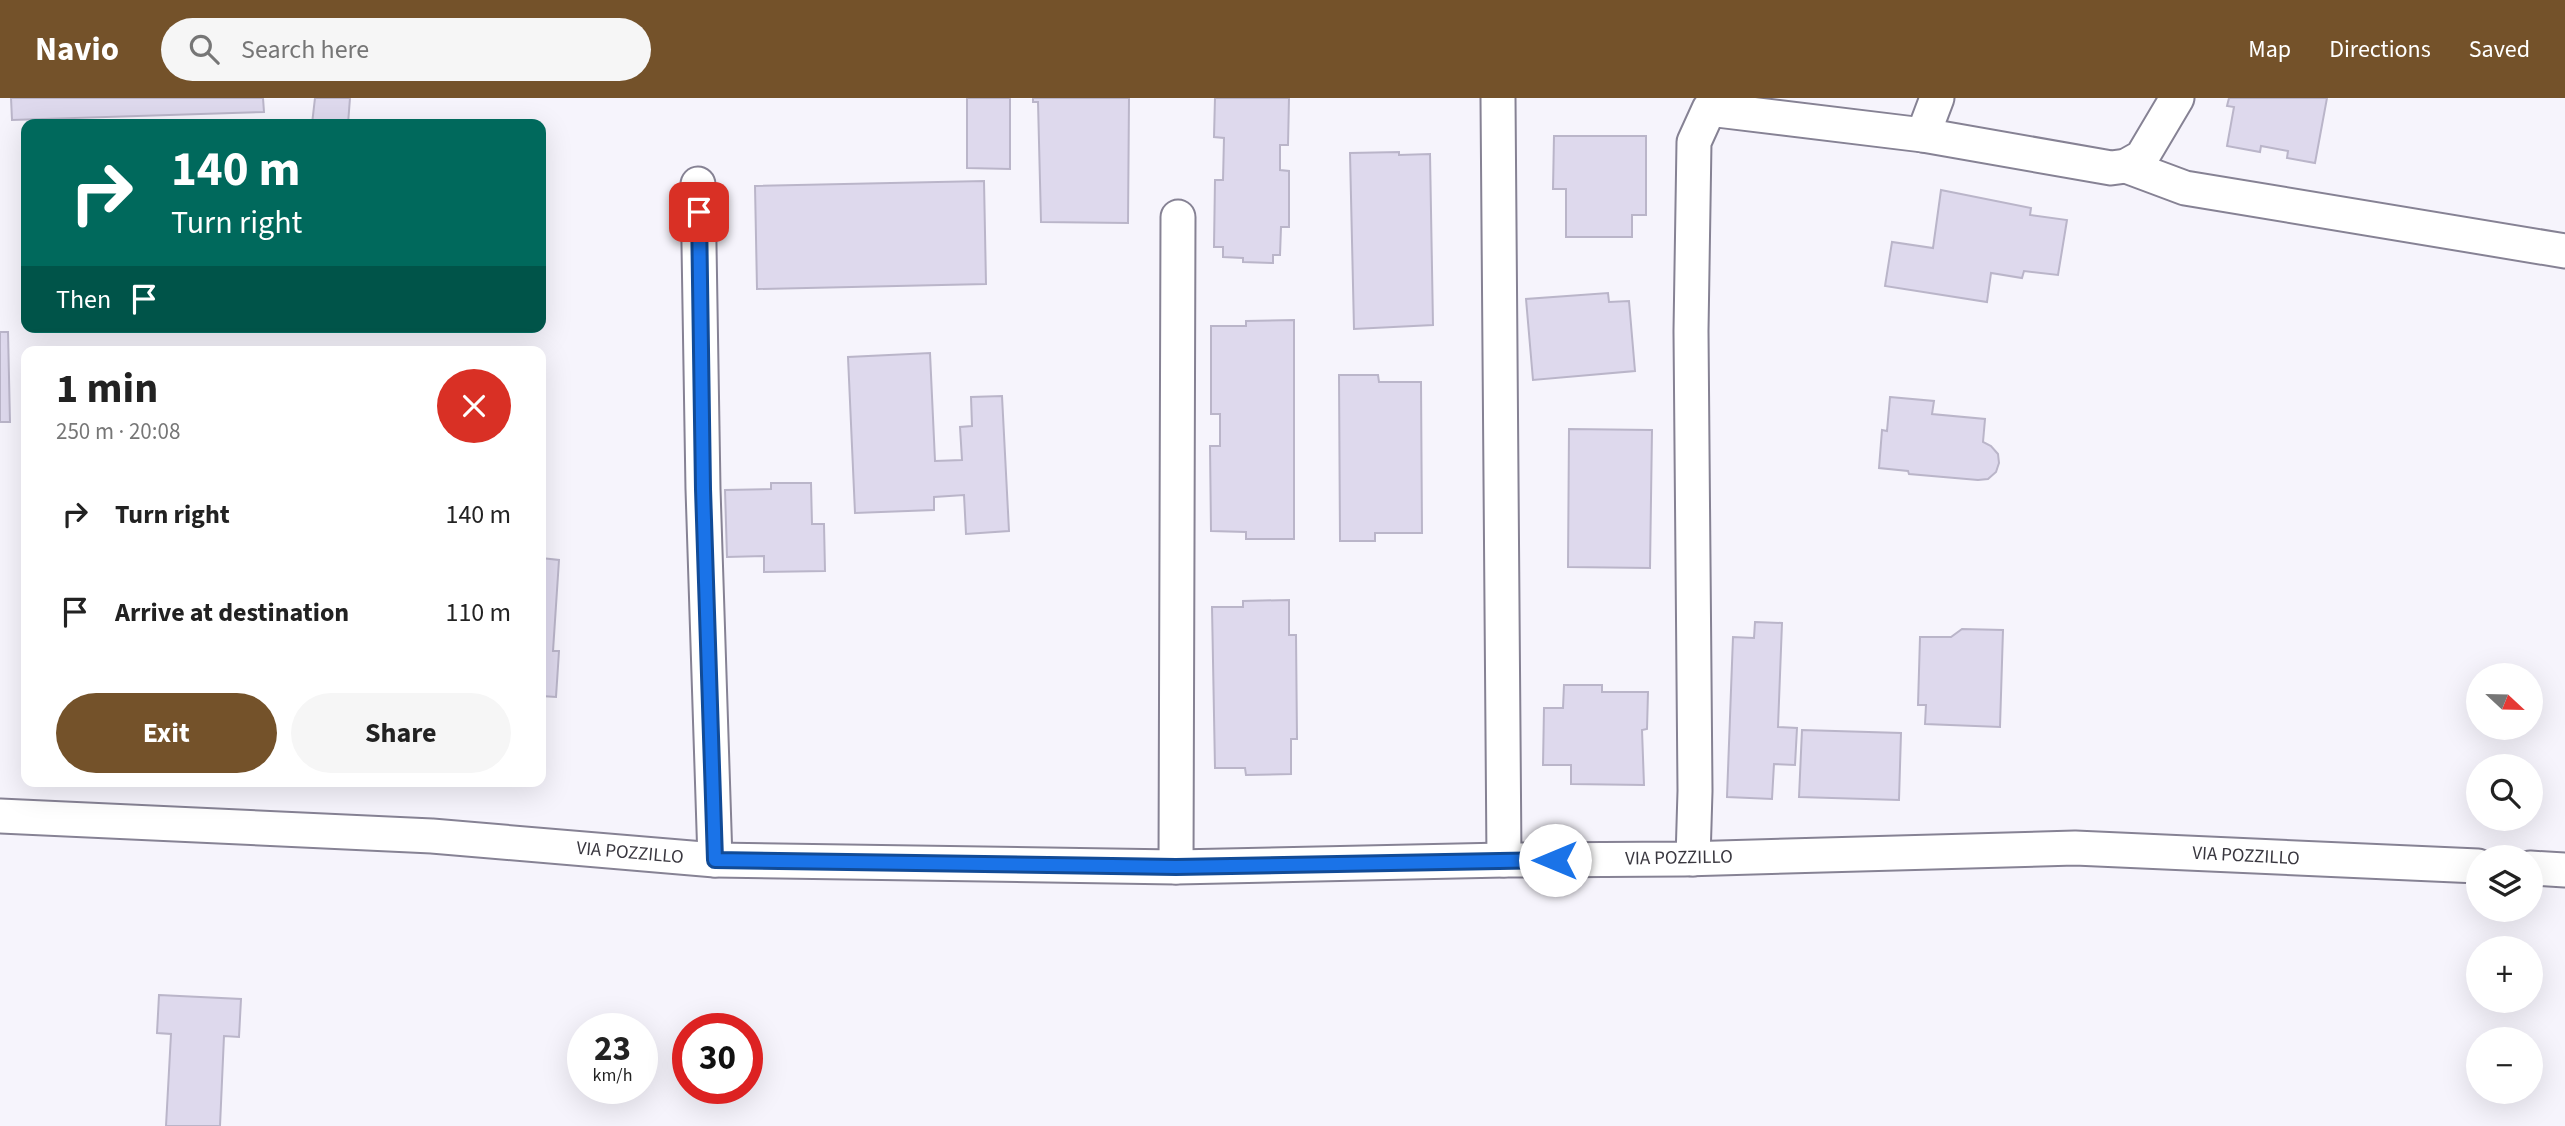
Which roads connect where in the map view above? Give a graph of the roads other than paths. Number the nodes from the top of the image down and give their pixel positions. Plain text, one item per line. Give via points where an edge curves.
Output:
1 (1498, 98) edge
2 (1937, 98) edge
3 (2177, 98) edge
4 (1923, 135) junction
5 (2126, 166) junction
6 (698, 184) dead end
7 (1178, 218) dead end
8 (2565, 251) edge
9 (0, 816) edge
10 (1693, 859) junction
11 (715, 860) junction
12 (1504, 860) junction
13 (2466, 865) edge
14 (1176, 867) junction
15 (2543, 869) edge
16 (2565, 870) edge

1 - 12 street
2 - 4 street
3 - 5 street via 2142,157
4 - 5 street via 2111,168
4 - 10 street via 1709,109 1694,142
5 - 8 street via 2185,188
6 - 11 street
7 - 14 street
9 - 11 street, VIA POZZILLO via 432,836
10 - 12 street, VIA POZZILLO
10 - 13 street, VIA POZZILLO via 2075,848
11 - 14 street, VIA POZZILLO
12 - 14 street, VIA POZZILLO
15 - 16 street

